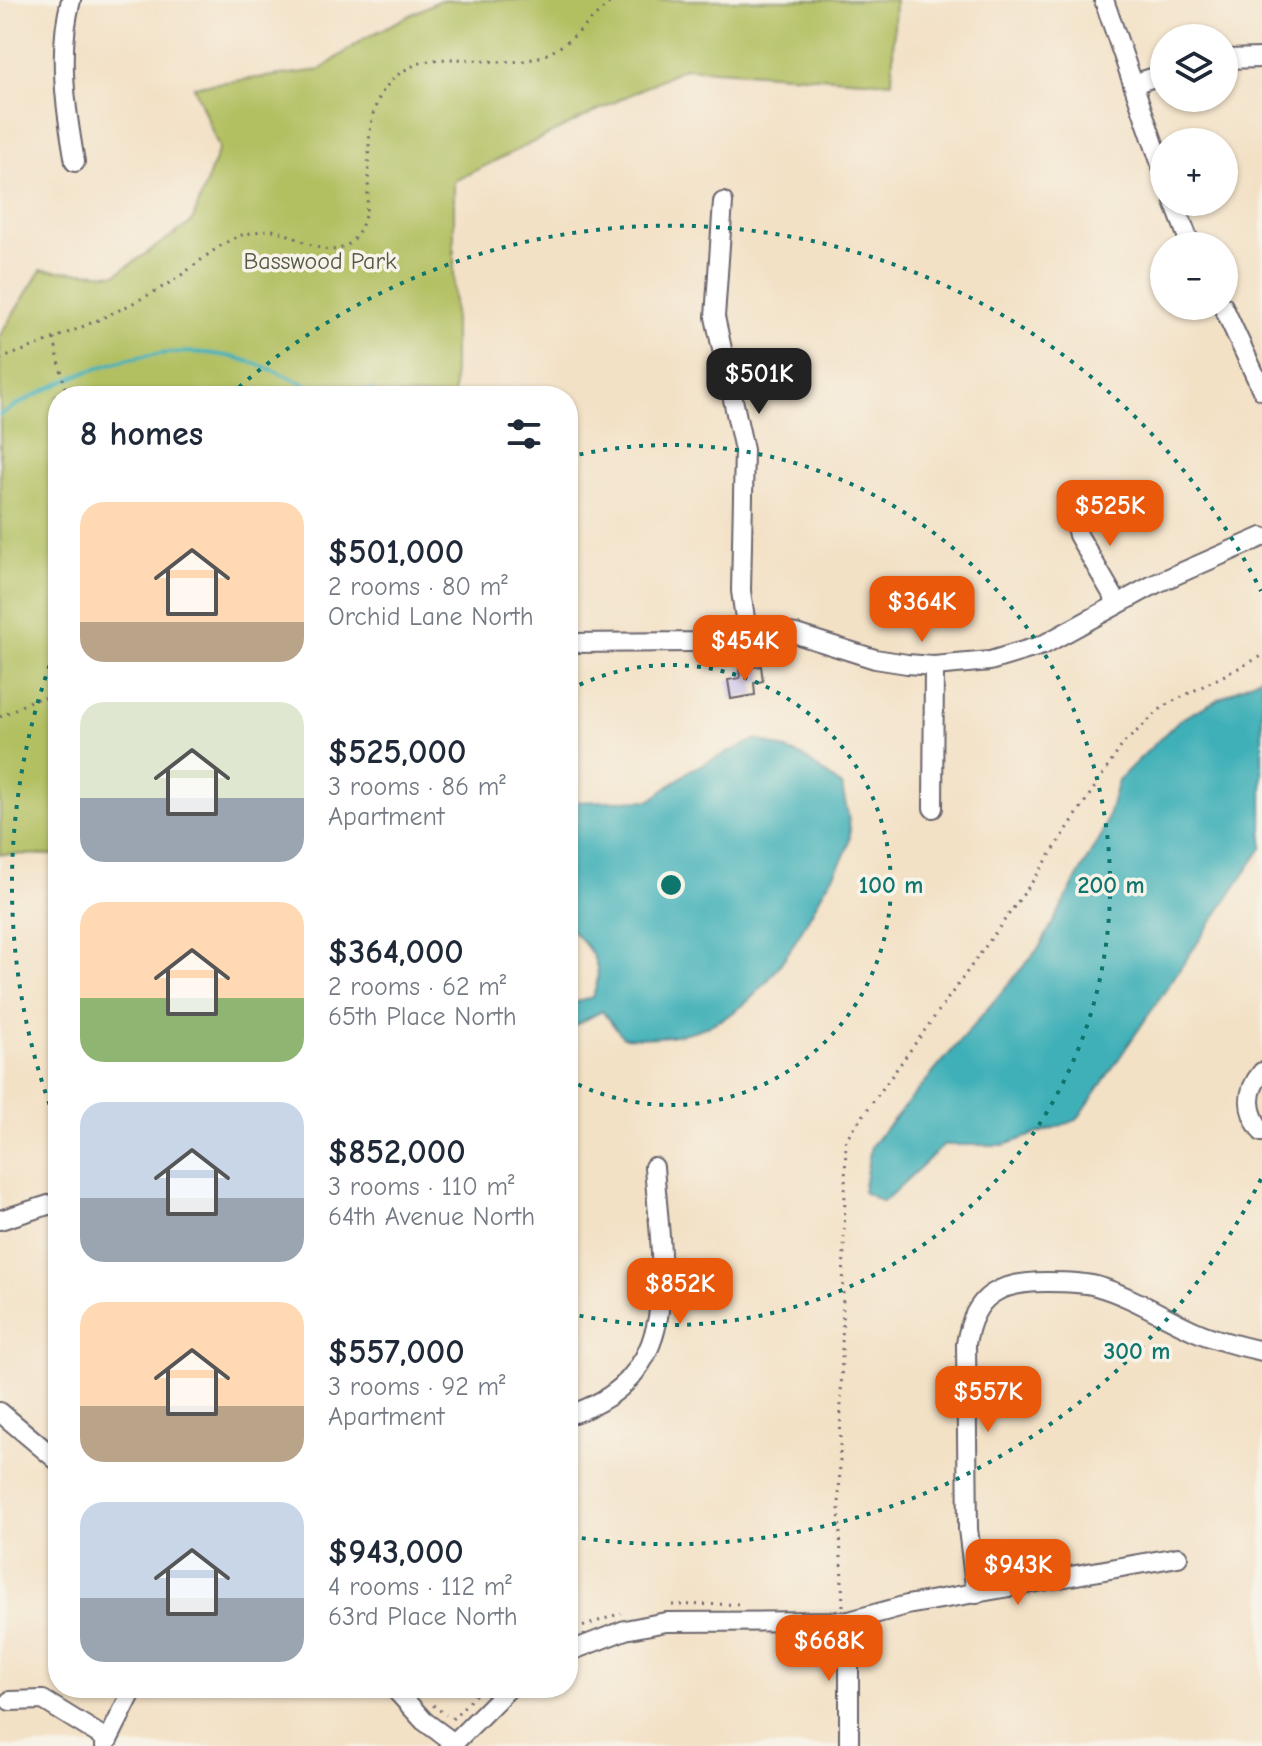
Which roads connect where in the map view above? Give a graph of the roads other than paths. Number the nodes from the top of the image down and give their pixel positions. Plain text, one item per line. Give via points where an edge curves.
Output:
1 (71, 0) edge
2 (1104, 0) edge
3 (1262, 58) edge
4 (1238, 59) edge
5 (1150, 79) edge
6 (1133, 84) junction
7 (1150, 133) edge
8 (75, 162) dead end
9 (723, 202) dead end
10 (1230, 320) edge
11 (1262, 390) edge
12 (1070, 502) dead end
13 (1262, 537) edge
14 (1118, 604) junction
15 (747, 632) junction
16 (578, 643) edge
17 (934, 666) junction
18 (933, 808) dead end
19 (1262, 1072) edge
20 (1262, 1132) edge
21 (654, 1167) dead end
22 (48, 1205) edge
23 (0, 1220) edge
24 (1262, 1351) edge
25 (0, 1412) edge
26 (578, 1412) edge
27 (48, 1453) edge
28 (1178, 1557) dead end
29 (976, 1594) junction
30 (849, 1621) junction
31 (578, 1648) edge
32 (129, 1698) edge
33 (403, 1698) edge
34 (499, 1698) edge
35 (10, 1701) dead end
36 (106, 1743) edge
37 (452, 1744) edge
38 (849, 1746) edge

1 - 8 street via 65,47
2 - 6 street
3 - 4 street
5 - 6 street
6 - 7 street
9 - 15 street via 715,317 744,450 741,591
10 - 11 street
12 - 14 street via 1078,535
13 - 14 street
14 - 17 street via 1065,635 1013,655
15 - 16 street via 695,642
15 - 17 street via 796,634 875,659
17 - 18 street
19 - 20 street via 1251,1086 1250,1098
21 - 26 street via 663,1285 656,1336 629,1380
22 - 23 street
24 - 29 street via 1197,1332 1094,1285 1027,1282 991,1293 969,1324 966,1344 968,1529
25 - 27 street
28 - 29 street
29 - 30 street
30 - 31 street via 666,1622 625,1630
30 - 38 street
32 - 36 street
33 - 37 street
34 - 37 street
35 - 36 street via 43,1700

